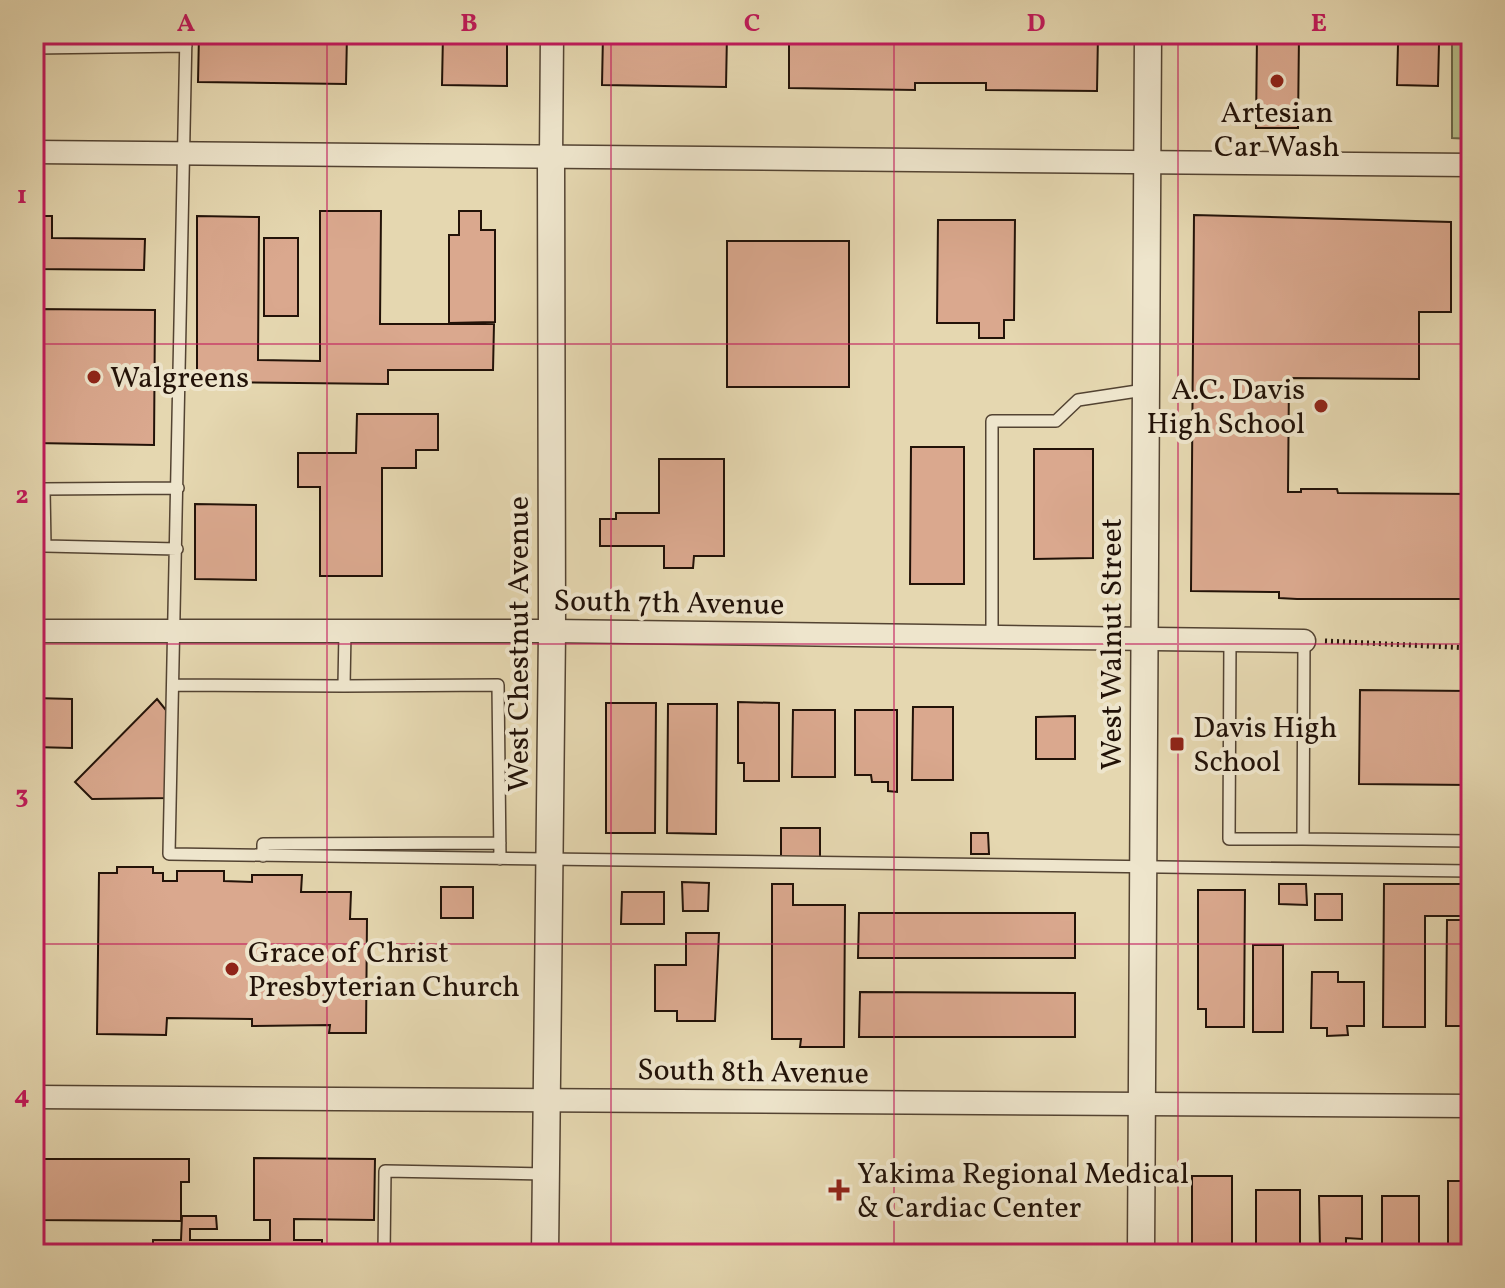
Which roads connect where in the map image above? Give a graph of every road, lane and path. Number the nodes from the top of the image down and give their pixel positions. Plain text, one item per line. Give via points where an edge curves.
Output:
1 (552, 34) edge
2 (1148, 34) edge
3 (186, 40) edge
4 (34, 48) edge
5 (34, 152) edge
6 (184, 154) junction
7 (551, 158) junction
8 (1145, 163) junction
9 (1471, 165) edge
10 (1144, 390) junction
11 (178, 488) junction
12 (39, 489) edge
13 (177, 549) junction
14 (34, 631) edge
15 (175, 631) junction
16 (345, 631) junction
17 (552, 631) junction
18 (992, 636) junction
19 (1143, 638) junction
20 (1230, 639) junction
21 (1304, 641) junction
22 (1471, 648) edge
23 (174, 685) junction
24 (344, 686) junction
25 (1303, 839) junction
26 (1471, 841) edge
27 (500, 843) junction
28 (263, 856) junction
29 (500, 859) junction
30 (549, 859) junction
31 (1142, 869) junction
32 (1471, 871) edge
33 (34, 1097) edge
34 (545, 1098) junction
35 (1142, 1105) junction
36 (1471, 1106) edge
37 (545, 1174) junction
38 (384, 1254) edge
39 (545, 1254) edge
40 (1141, 1254) edge

1 - 7 street, West Chestnut Avenue
2 - 8 street, West Walnut Street
3 - 4 lane
3 - 6 lane
5 - 6 street
6 - 7 street
6 - 11 lane
7 - 8 street
7 - 17 street, West Chestnut Avenue
8 - 9 street
8 - 10 street, West Walnut Street
10 - 18 lane via 1078,400 1056,421 992,421
10 - 19 street, West Walnut Street
11 - 12 lane
11 - 13 lane
12 - 13 lane via 45,546
13 - 15 lane
14 - 15 street, South 7th Avenue
15 - 16 street, South 7th Avenue
15 - 23 lane
16 - 17 street, South 7th Avenue
16 - 24 lane
17 - 18 street, South 7th Avenue
17 - 30 street, West Chestnut Avenue
18 - 19 street, South 7th Avenue
19 - 20 street, South 7th Avenue
19 - 31 street, West Walnut Street
20 - 21 street, South 7th Avenue
20 - 25 lane via 1229,839
21 - 22 path
21 - 25 lane
23 - 24 lane
23 - 28 lane via 169,854
24 - 27 lane via 498,685
25 - 26 lane
27 - 28 lane via 263,844
27 - 29 lane
28 - 29 lane
29 - 30 lane
30 - 31 lane
30 - 34 street, West Chestnut Avenue
31 - 32 lane
31 - 35 street, West Walnut Street
33 - 34 street, South 8th Avenue
34 - 35 street, South 8th Avenue
34 - 37 street, West Chestnut Avenue
35 - 36 street, South 8th Avenue
35 - 40 street, West Walnut Street
37 - 38 lane via 385,1171
37 - 39 street, West Chestnut Avenue

